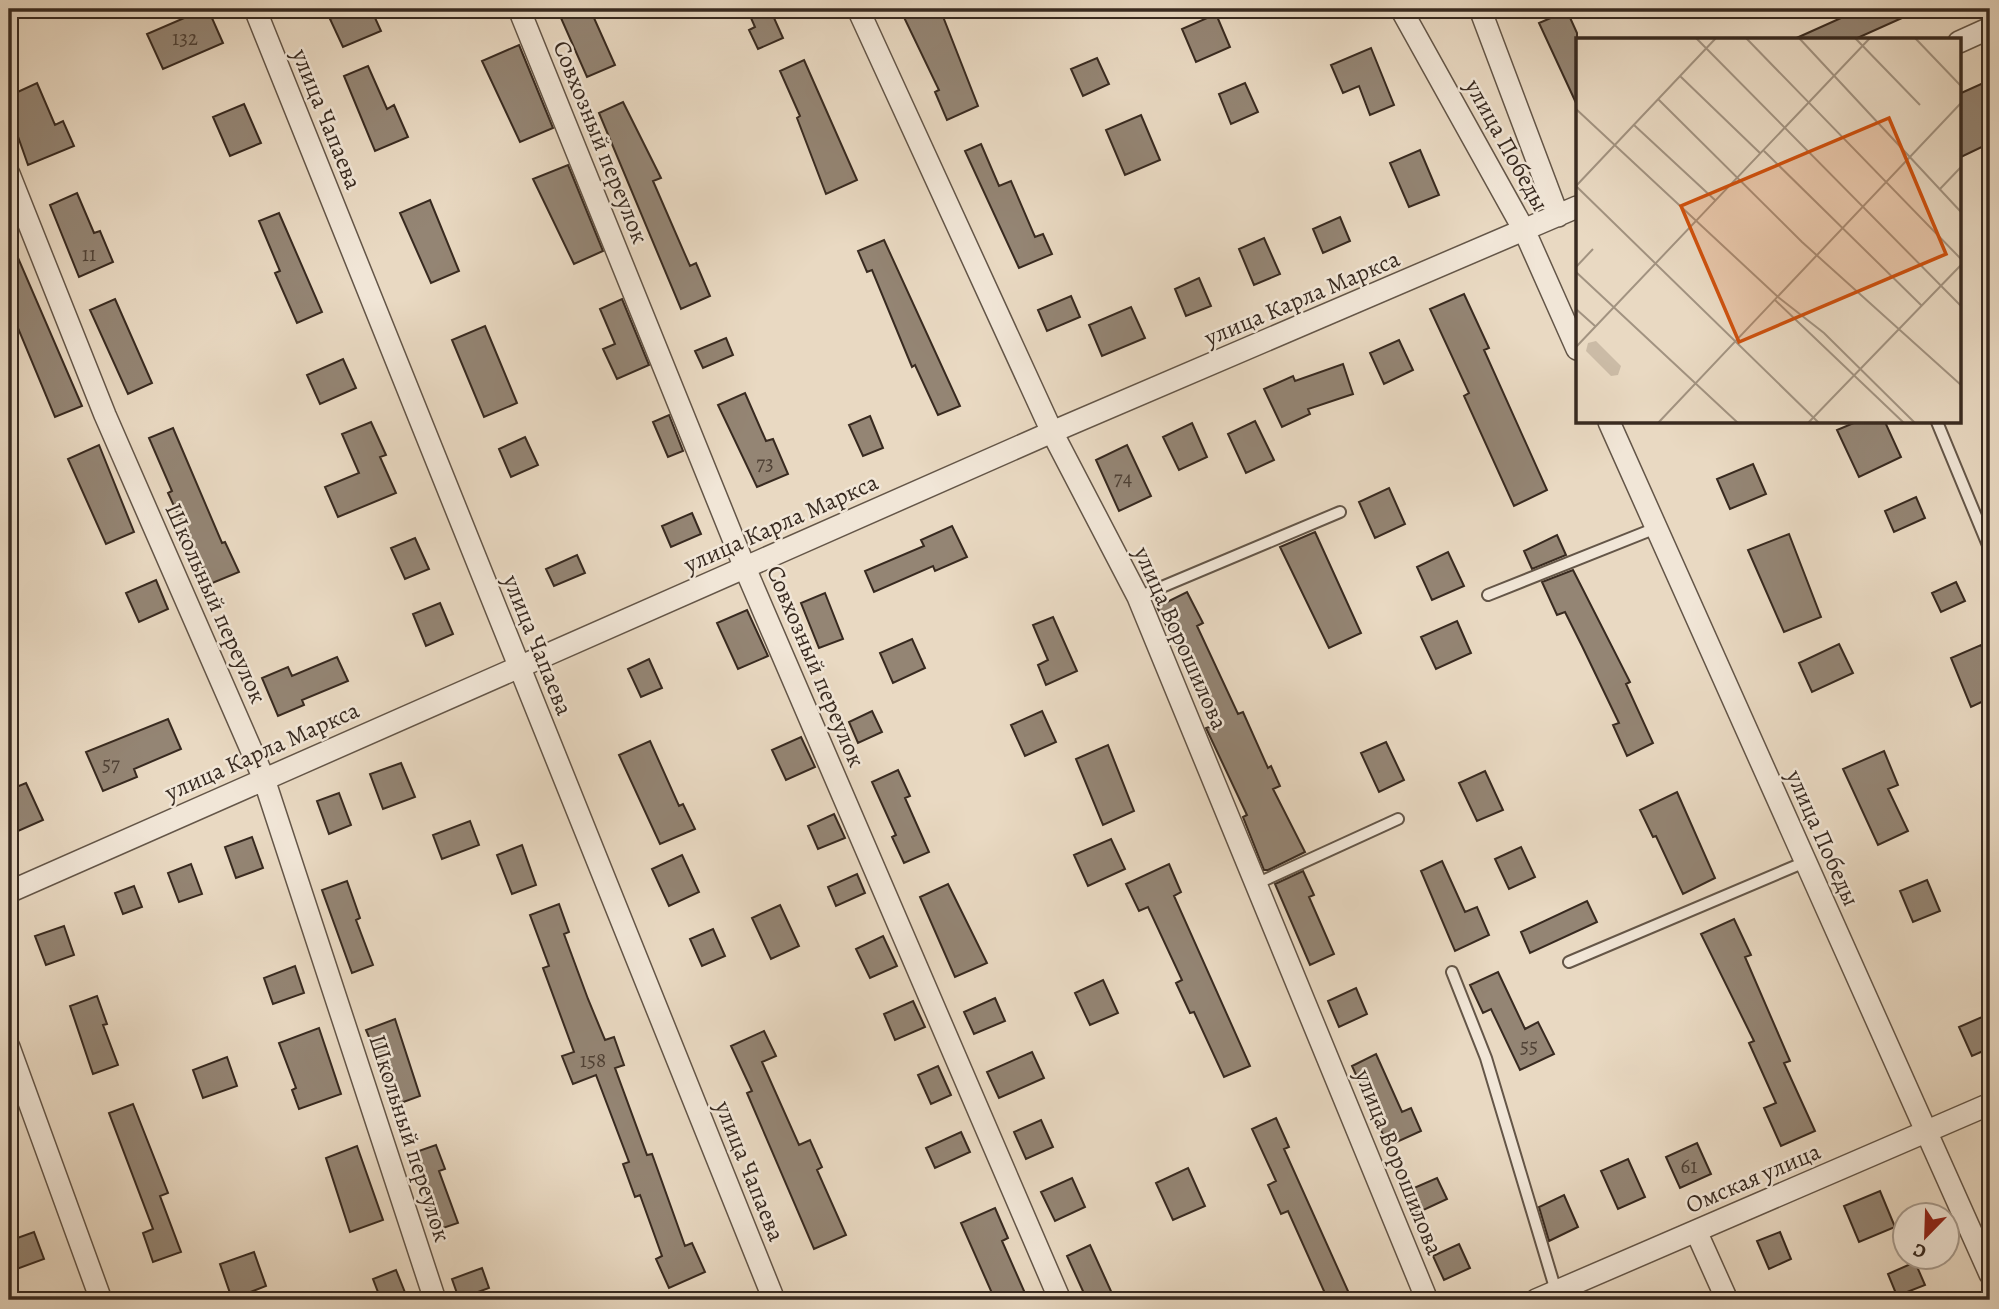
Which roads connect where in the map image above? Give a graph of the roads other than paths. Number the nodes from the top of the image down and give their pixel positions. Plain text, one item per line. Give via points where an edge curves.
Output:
1 (255, 9) edge
2 (519, 9) edge
3 (858, 9) edge
4 (1401, 9) edge
5 (1480, 9) edge
6 (1990, 28) edge
7 (1960, 42) edge
8 (9, 174) edge
9 (1568, 211) edge
10 (1525, 232) junction
11 (1576, 347) edge
12 (1610, 424) edge
13 (1938, 424) edge
14 (1052, 432) junction
15 (1340, 512) dead end
16 (1657, 528) junction
17 (1990, 550) edge
18 (745, 568) junction
19 (1488, 595) dead end
20 (1138, 597) junction
21 (519, 667) junction
22 (264, 779) junction
23 (1398, 819) dead end
24 (1805, 862) junction
25 (1256, 884) junction
26 (9, 892) edge
27 (1569, 962) dead end
28 (1452, 972) dead end
29 (9, 1047) edge
30 (1990, 1104) edge
31 (1925, 1132) junction
32 (1696, 1231) junction
33 (1990, 1274) edge
34 (1556, 1291) junction
35 (101, 1300) edge
36 (435, 1300) edge
37 (774, 1300) edge
38 (1060, 1300) edge
39 (1427, 1300) edge
40 (1536, 1300) edge
41 (1727, 1300) edge

1 - 21 street, улица Чапаева
2 - 18 street, Совхозный переулок
3 - 14 street, улица Ворошилова
4 - 10 street, улица Победы
5 - 9 street
6 - 7 street
8 - 22 street, Школьный переулок via 105,415
9 - 10 street, улица Карла Маркса
10 - 11 street, улица Победы
10 - 14 street, улица Карла Маркса
12 - 16 street, улица Победы
13 - 17 lane
14 - 18 street, улица Карла Маркса
14 - 20 street, улица Ворошилова
15 - 20 lane
16 - 19 lane
16 - 24 street, улица Победы
18 - 21 street, улица Карла Маркса
18 - 38 street, Совхозный переулок
20 - 25 street, улица Ворошилова
21 - 22 street, улица Карла Маркса
21 - 37 street, улица Чапаева
22 - 26 street, улица Карла Маркса
22 - 36 street, Школьный переулок
23 - 25 lane
24 - 27 lane
24 - 31 street, улица Победы
25 - 39 street, улица Ворошилова
28 - 34 lane via 1486,1058
29 - 35 street
30 - 31 street, Омская улица
31 - 32 street, Омская улица
31 - 33 street, улица Победы
32 - 34 street, Омская улица
32 - 41 street
34 - 40 street, Омская улица

